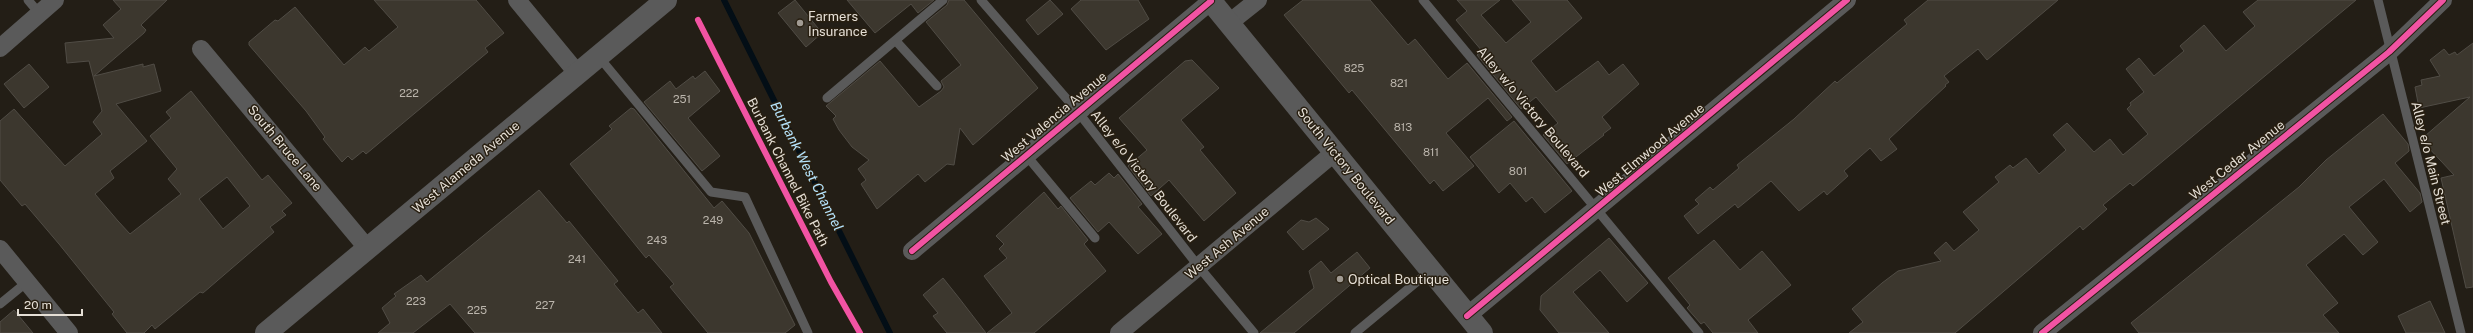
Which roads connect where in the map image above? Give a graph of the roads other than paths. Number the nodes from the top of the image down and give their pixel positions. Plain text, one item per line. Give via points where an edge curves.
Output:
1 (55, 0) edge
2 (517, 0) edge
3 (666, 0) edge
4 (943, 0) edge
5 (981, 0) edge
6 (1258, 0) edge
7 (1423, 0) edge
8 (1847, 0) edge
9 (2378, 0) edge
10 (2443, 0) edge
11 (1210, 1) edge
12 (33, 7) edge
13 (1229, 24) junction
14 (896, 40) junction
15 (0, 48) edge
16 (201, 49) dead end
17 (2389, 52) junction
18 (599, 58) junction
19 (578, 74) junction
20 (937, 86) dead end
21 (827, 98) dead end
22 (1078, 112) junction
23 (1335, 152) junction
24 (1026, 155) junction
25 (1596, 209) junction
26 (1095, 238) dead end
27 (368, 248) junction
28 (0, 249) edge
29 (912, 251) dead end
30 (1199, 267) junction
31 (1431, 270) junction
32 (27, 282) junction
33 (0, 304) edge
34 (1468, 316) junction
35 (69, 333) edge
36 (266, 333) edge
37 (808, 333) edge
38 (1118, 333) edge
39 (1254, 333) edge
40 (1354, 333) edge
41 (1482, 333) edge
42 (1699, 333) edge
43 (2042, 333) edge
44 (2461, 333) edge

1 - 12 street
2 - 19 street
3 - 18 main road, West Alameda Avenue
4 - 14 lane
5 - 22 lane, Alley e/o Victory Boulevard
6 - 13 street
7 - 25 lane, Alley w/o Victory Boulevard
8 - 25 street, West Elmwood Avenue
9 - 17 lane, Alley e/o Main Street
10 - 17 street, West Cedar Avenue
11 - 13 main road, South Victory Boulevard
11 - 22 street, West Valencia Avenue
12 - 15 street
13 - 23 main road, South Victory Boulevard
14 - 20 lane
14 - 21 lane
16 - 27 street, South Bruce Lane
17 - 43 street, West Cedar Avenue
17 - 44 lane, Alley e/o Main Street
18 - 19 main road, West Alameda Avenue
18 - 37 lane via 711,192 745,197
19 - 27 main road, West Alameda Avenue
22 - 24 street, West Valencia Avenue
22 - 30 lane, Alley e/o Victory Boulevard
23 - 30 street, West Ash Avenue
23 - 31 main road, South Victory Boulevard
24 - 26 lane
24 - 29 street, West Valencia Avenue
25 - 34 street, West Elmwood Avenue
25 - 42 lane, Alley w/o Victory Boulevard
27 - 36 main road, West Alameda Avenue
28 - 32 street
30 - 38 street, West Ash Avenue
30 - 39 lane, Alley e/o Victory Boulevard
31 - 34 main road, South Victory Boulevard
31 - 40 lane
32 - 33 lane
32 - 35 street
34 - 41 main road, South Victory Boulevard

